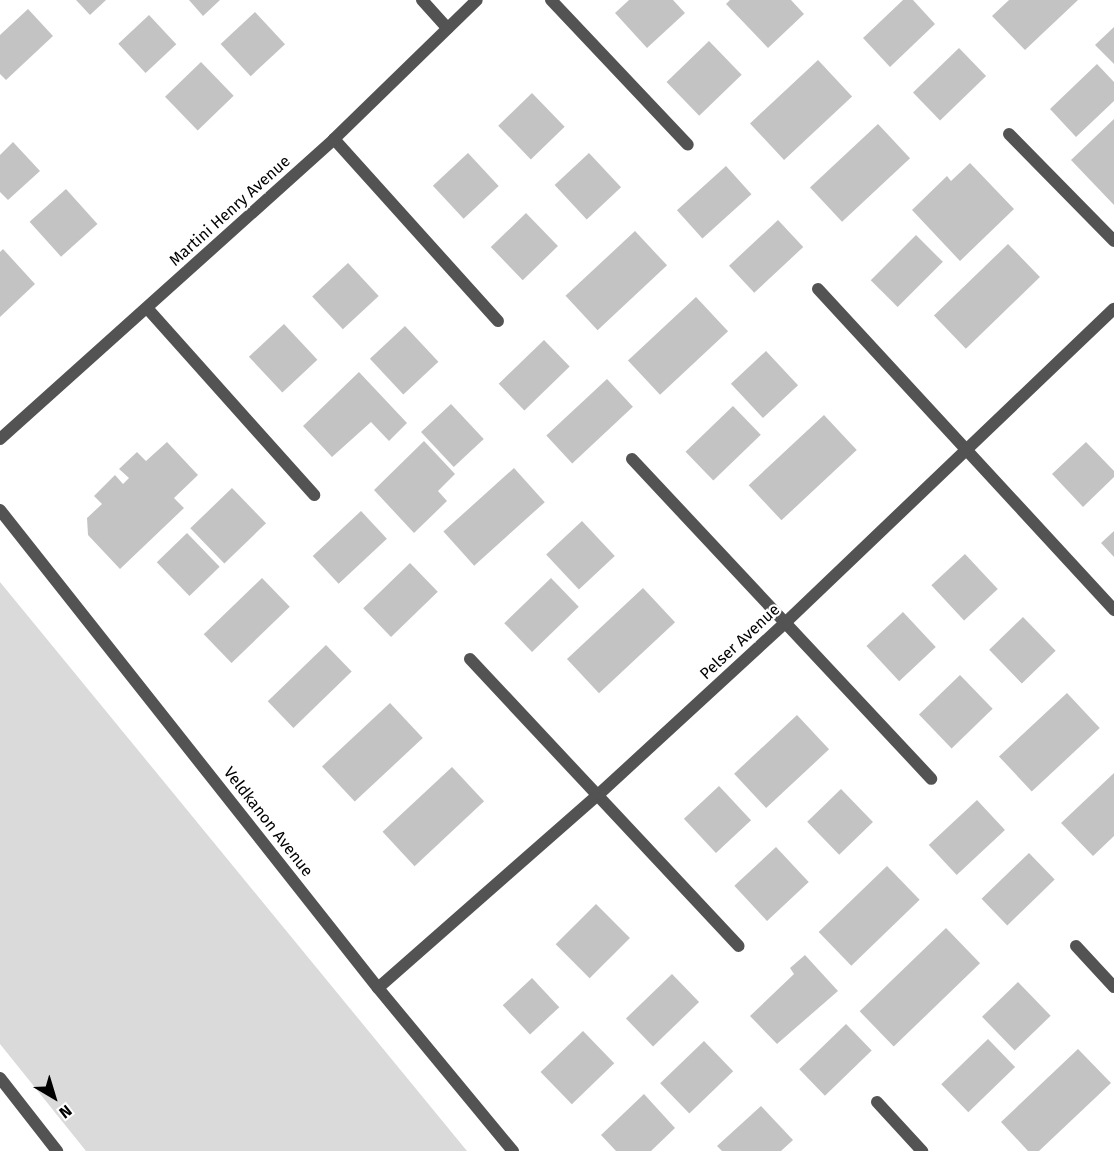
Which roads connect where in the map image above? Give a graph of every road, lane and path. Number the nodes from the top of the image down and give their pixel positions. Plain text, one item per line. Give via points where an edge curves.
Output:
1 (422, 0) edge
2 (477, 0) edge
3 (551, 0) edge
4 (447, 28) junction
5 (1009, 134) dead end
6 (334, 139) junction
7 (688, 145) dead end
8 (1114, 241) edge
9 (818, 289) dead end
10 (147, 308) junction
11 (1114, 309) edge
12 (498, 321) dead end
13 (0, 440) edge
14 (967, 451) junction
15 (632, 459) dead end
16 (314, 495) dead end
17 (0, 510) edge
18 (1114, 610) edge
19 (784, 623) junction
20 (470, 659) dead end
21 (931, 779) dead end
22 (599, 794) junction
23 (739, 946) dead end
24 (1076, 946) dead end
25 (1114, 987) edge
26 (378, 988) junction
27 (0, 1078) edge
28 (877, 1102) dead end
29 (57, 1151) edge
30 (513, 1151) edge
31 (922, 1151) edge

1 - 4 street
2 - 4 street, Martini Henry Avenue
3 - 7 street
4 - 6 street, Martini Henry Avenue
5 - 8 street
6 - 10 street, Martini Henry Avenue
6 - 12 street
9 - 14 street
10 - 13 street, Martini Henry Avenue
10 - 16 street
11 - 14 street, Pelser Avenue
14 - 18 street
14 - 19 street, Pelser Avenue
15 - 19 street
17 - 26 street, Veldkanon Avenue
19 - 21 street
19 - 22 street, Pelser Avenue
20 - 22 street
22 - 23 street
22 - 26 street, Pelser Avenue
24 - 25 street
26 - 30 street, Veldkanon Avenue
27 - 29 street
28 - 31 street

